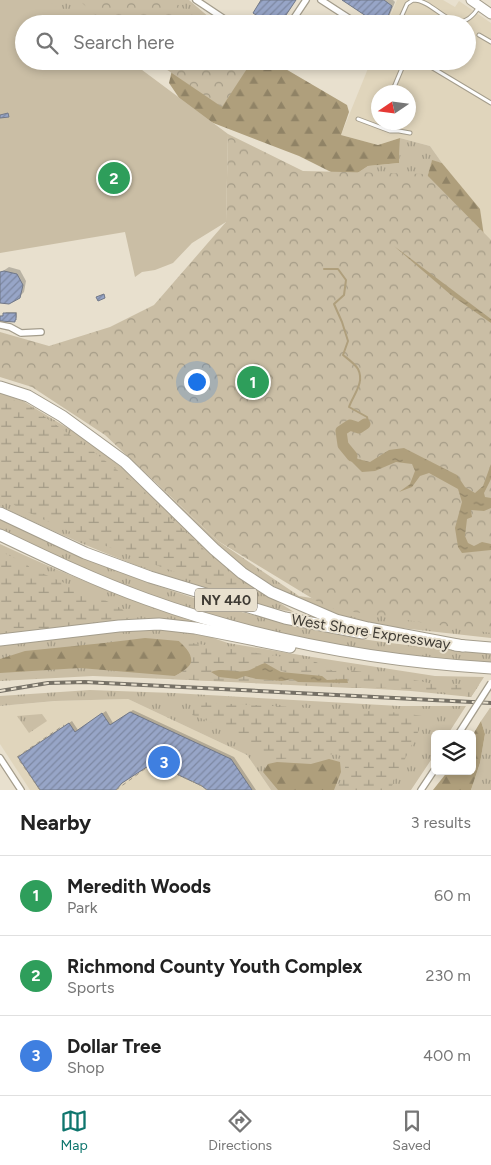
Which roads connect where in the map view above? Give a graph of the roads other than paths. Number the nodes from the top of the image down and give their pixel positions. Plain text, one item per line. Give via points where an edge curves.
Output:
1 (196, 0) edge
2 (306, 0) edge
3 (321, 0) edge
4 (470, 0) edge
5 (480, 6) junction
6 (491, 14) edge
7 (218, 15) edge
8 (296, 15) edge
9 (344, 15) edge
10 (402, 15) edge
11 (442, 15) edge
12 (472, 15) edge
13 (479, 35) dead end
14 (491, 42) edge
15 (401, 70) edge
16 (436, 70) edge
17 (395, 85) edge
18 (491, 103) edge
19 (358, 119) dead end
20 (371, 122) edge
21 (388, 130) edge
22 (410, 133) dead end
23 (0, 325) edge
24 (41, 332) dead end
25 (0, 387) edge
26 (0, 513) edge
27 (0, 535) edge
28 (0, 640) edge
29 (463, 646) junction
30 (491, 648) edge
31 (404, 660) junction
32 (491, 668) edge
33 (491, 683) edge
34 (461, 730) edge
35 (0, 758) edge
36 (431, 775) edge
37 (21, 790) edge
38 (421, 790) edge

1 - 7 street
2 - 8 street
3 - 9 street
4 - 5 main road
5 - 6 main road
5 - 12 lane
10 - 11 lane via 413,0
13 - 14 lane
15 - 17 lane
16 - 18 lane
19 - 20 lane
21 - 22 lane
23 - 24 street via 21,333
25 - 29 highway via 28,396 62,416 125,462 214,549 271,592 336,620
26 - 29 highway, West Shore Expressway / NY 440 via 85,553 150,577 284,618 348,631
27 - 31 highway, West Shore Expressway / NY 440 via 146,599 214,621 337,649
28 - 31 highway via 159,624 345,656
29 - 30 highway, West Shore Expressway / NY 440
31 - 32 highway, West Shore Expressway / NY 440
33 - 34 street, bridge
35 - 37 street
36 - 38 street

